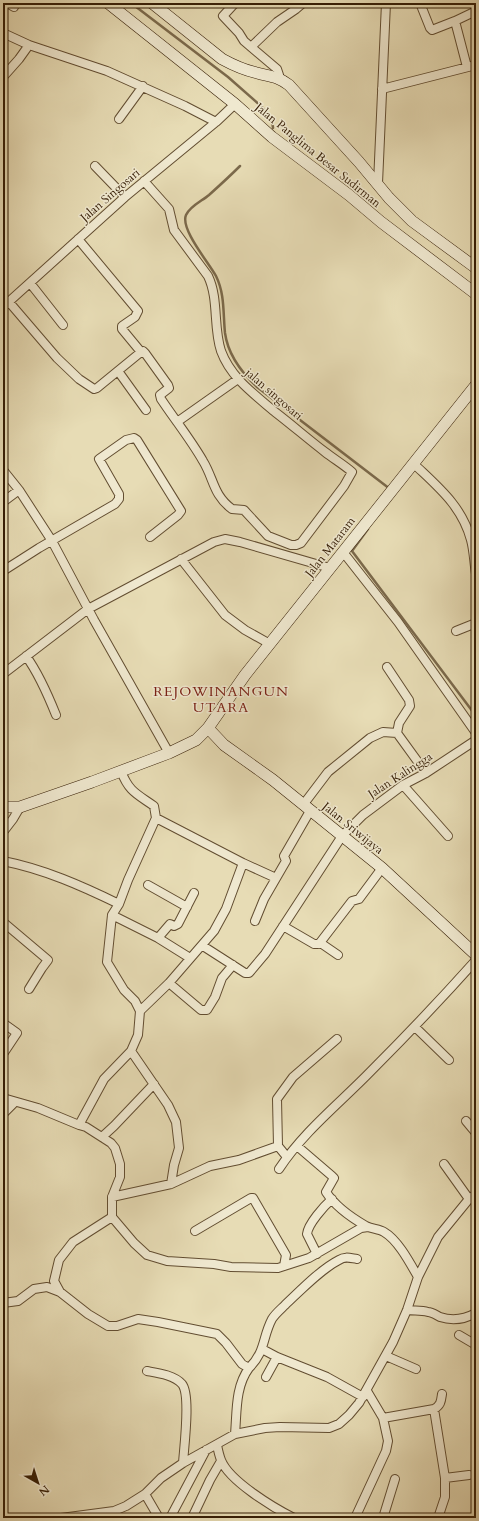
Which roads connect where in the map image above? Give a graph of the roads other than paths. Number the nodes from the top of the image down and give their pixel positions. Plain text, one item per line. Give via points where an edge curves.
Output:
1 (108, 3) edge
2 (152, 3) edge
3 (235, 3) edge
4 (303, 3) edge
5 (386, 3) edge
6 (420, 3) edge
7 (476, 10) edge
8 (454, 21) junction
9 (3, 33) edge
10 (29, 45) junction
11 (251, 47) junction
12 (476, 65) edge
13 (467, 67) junction
14 (3, 77) edge
15 (280, 78) junction
16 (142, 86) junction
17 (382, 89) junction
18 (235, 104) junction
19 (118, 119) dead end
20 (216, 122) junction
21 (96, 166) dead end
22 (144, 181) junction
23 (378, 183) junction
24 (125, 197) junction
25 (78, 239) junction
26 (476, 268) edge
27 (30, 283) junction
28 (476, 294) edge
29 (6, 305) edge
30 (64, 325) dead end
31 (141, 352) junction
32 (118, 371) junction
33 (238, 379) junction
34 (476, 385) edge
35 (146, 410) dead end
36 (177, 422) junction
37 (414, 464) junction
38 (3, 470) edge
39 (19, 490) junction
40 (3, 502) edge
41 (150, 537) dead end
42 (52, 541) junction
43 (343, 552) junction
44 (181, 559) junction
45 (475, 560) edge
46 (330, 568) junction
47 (3, 571) edge
48 (476, 574) edge
49 (88, 609) junction
50 (476, 623) edge
51 (456, 631) dead end
52 (270, 644) junction
53 (26, 656) junction
54 (387, 667) dead end
55 (3, 674) edge
56 (56, 715) dead end
57 (208, 728) junction
58 (397, 733) junction
59 (476, 733) edge
60 (476, 740) edge
61 (170, 753) junction
62 (121, 771) junction
63 (426, 772) junction
64 (403, 785) junction
65 (3, 807) edge
66 (20, 807) junction
67 (307, 808) junction
68 (156, 818) junction
69 (3, 832) edge
70 (342, 836) junction
71 (448, 836) dead end
72 (3, 861) edge
73 (243, 863) junction
74 (382, 868) junction
75 (276, 878) junction
76 (148, 885) dead end
77 (194, 893) dead end
78 (119, 904) junction
79 (187, 907) junction
80 (112, 915) junction
81 (255, 921) dead end
82 (3, 922) edge
83 (283, 926) junction
84 (158, 938) junction
85 (320, 944) junction
86 (203, 946) junction
87 (476, 954) edge
88 (338, 955) dead end
89 (190, 958) junction
90 (476, 960) edge
91 (233, 965) junction
92 (169, 983) junction
93 (29, 989) dead end
94 (140, 1011) junction
95 (3, 1023) edge
96 (415, 1027) junction
97 (337, 1039) dead end
98 (131, 1051) junction
99 (3, 1054) edge
100 (449, 1060) dead end
101 (154, 1084) junction
102 (3, 1098) edge
103 (15, 1102) junction
104 (3, 1114) edge
105 (466, 1121) dead end
106 (79, 1125) junction
107 (476, 1133) edge
108 (102, 1137) junction
109 (278, 1146) junction
110 (297, 1146) junction
111 (287, 1157) junction
112 (444, 1164) dead end
113 (279, 1169) dead end
114 (171, 1184) junction
115 (112, 1197) junction
116 (473, 1197) edge
117 (332, 1199) junction
118 (112, 1217) junction
119 (368, 1227) junction
120 (196, 1231) dead end
121 (317, 1254) junction
122 (357, 1259) dead end
123 (284, 1266) junction
124 (418, 1277) junction
125 (60, 1292) junction
126 (3, 1304) edge
127 (407, 1310) junction
128 (476, 1313) edge
129 (459, 1335) dead end
130 (476, 1345) edge
131 (262, 1349) junction
132 (387, 1353) junction
133 (277, 1357) junction
134 (249, 1368) junction
135 (416, 1370) dead end
136 (147, 1371) dead end
137 (266, 1377) dead end
138 (365, 1394) junction
139 (442, 1394) dead end
140 (434, 1409) junction
141 (384, 1418) junction
142 (235, 1434) junction
143 (217, 1445) junction
144 (206, 1449) junction
145 (221, 1461) junction
146 (183, 1463) junction
147 (468, 1475) dead end
148 (445, 1478) junction
149 (395, 1479) dead end
150 (146, 1494) junction
151 (114, 1514) edge
152 (61, 1518) edge
153 (160, 1518) edge
154 (170, 1518) edge
155 (192, 1518) edge
156 (294, 1518) edge
157 (355, 1518) edge
158 (383, 1518) edge
159 (438, 1518) edge

1 - 18 main road, Jalan Panglima Besar Sudirman
2 - 15 main road via 233,66
3 - 11 street via 223,16
4 - 11 street via 277,22
5 - 17 street
6 - 8 street via 432,30
7 - 8 street
8 - 13 street
9 - 10 street
10 - 14 street
10 - 16 street via 107,71
11 - 15 street via 277,69
12 - 13 street
13 - 17 street
15 - 23 main road, Jalan Panglima Besar Sudirman
16 - 19 street
16 - 20 street
17 - 23 street
18 - 20 street, Jalan Singosari
18 - 28 main road, Jalan Panglima Besar Sudirman via 272,137
20 - 22 street, Jalan Singosari
21 - 24 street
22 - 24 street, Jalan Singosari
22 - 33 street, jalan singosari via 169,209 174,230 212,284 216,331 222,351
23 - 26 main road, Jalan Panglima Besar Sudirman via 412,221
24 - 25 street, Jalan Singosari
25 - 27 street, Jalan Singosari
25 - 31 street via 138,311 136,317 121,327
27 - 29 street, Jalan Singosari
27 - 30 street
29 - 32 street via 57,358 91,388 97,388
31 - 32 street
31 - 36 street via 146,353 168,384 169,388 160,396
32 - 35 street
33 - 36 street
33 - 36 street, jalan singosari via 351,471 352,474 300,543 291,545 268,536 244,510 228,506 213,486 204,462
34 - 37 main road, Jalan Mataram
37 - 43 main road, Jalan Mataram
37 - 45 street via 449,497 458,510 471,540
38 - 39 street
39 - 40 street
39 - 42 street
41 - 42 street via 180,511 134,438 126,440 99,459 119,499 115,504
42 - 47 street
42 - 49 street
43 - 46 main road, Jalan Mataram
43 - 59 street via 398,622
44 - 46 street via 225,539 258,546
44 - 49 street
44 - 52 street via 225,615
45 - 48 street
46 - 52 main road, Jalan Mataram
49 - 53 street
49 - 61 street
50 - 51 street
52 - 57 main road, Jalan Mataram
53 - 55 street
53 - 56 street via 34,666
54 - 58 street via 409,700 410,706 399,723
57 - 61 main road, Jalan Mataram via 196,740
57 - 67 main road, Jalan Sriwijaya via 224,745
58 - 63 street
58 - 67 street via 383,732 370,738 328,772
60 - 63 street, Jalan Kalingga
61 - 62 main road, Jalan Mataram
62 - 66 main road, Jalan Mataram
62 - 68 street via 133,792 154,806
63 - 64 street, Jalan Kalingga
64 - 70 street, Jalan Kalingga via 363,815
64 - 71 street
65 - 66 main road, Jalan Mataram
66 - 69 street
67 - 70 main road, Jalan Sriwijaya
67 - 75 street via 284,856 286,861
68 - 73 street
68 - 78 street
70 - 74 main road, Jalan Sriwijaya
70 - 83 street, Jalan Kalingga
72 - 78 street via 26,865 72,882
73 - 75 street
73 - 86 street via 226,909
74 - 85 street via 359,899 352,901
74 - 87 main road, Jalan Sriwijaya
75 - 81 street
76 - 79 street
77 - 79 street
78 - 80 street
79 - 84 street via 176,926 170,924
80 - 84 street
80 - 94 street via 107,962
82 - 93 street via 48,960
83 - 85 street via 314,944
83 - 91 street, Jalan Kalingga via 249,973
84 - 89 street
85 - 88 street
86 - 89 street
86 - 91 street
89 - 92 street
90 - 96 street
91 - 92 street via 222,978 207,1010 201,1010
92 - 94 street
94 - 98 street via 138,1035
95 - 99 street via 17,1033
96 - 100 street
96 - 110 street via 316,1123
97 - 109 street via 293,1077 277,1099
98 - 101 street
98 - 106 street via 104,1080
101 - 108 street
101 - 114 street via 176,1122 179,1148
102 - 103 street
103 - 104 street
103 - 106 street via 38,1108
105 - 107 street
106 - 108 street
108 - 115 street via 116,1148 120,1164 120,1176
109 - 111 street
109 - 114 street via 239,1160 210,1166
110 - 111 street
110 - 117 street via 334,1178 326,1192
111 - 113 street
112 - 116 street
114 - 115 street
115 - 118 street
116 - 124 street via 438,1237
117 - 119 street
117 - 121 street via 320,1210 308,1230 307,1234
118 - 123 street via 147,1255 167,1261 231,1267
118 - 125 street via 73,1242 59,1260 54,1281
119 - 121 street via 361,1228
119 - 124 street via 384,1232 390,1237
120 - 123 street via 253,1198 286,1255
121 - 123 street
122 - 131 street via 339,1259 302,1289 273,1317
124 - 127 street
125 - 126 street via 47,1287 34,1290 18,1301
125 - 134 street via 108,1326 117,1326 138,1319 217,1334 242,1364
127 - 128 street via 430,1312 450,1319
127 - 132 street
129 - 130 street
131 - 133 street
131 - 134 street via 257,1360
132 - 135 street
132 - 138 street
133 - 137 street
133 - 138 street
134 - 142 street via 239,1390
136 - 146 street via 172,1378 181,1383 186,1390
138 - 141 street
138 - 142 street via 349,1415 329,1428 280,1427 254,1429
139 - 140 street via 439,1406
140 - 141 street
140 - 148 street
141 - 157 street via 388,1441 386,1451
142 - 143 street
143 - 144 street
143 - 145 street
144 - 146 street
144 - 154 street
145 - 155 street
145 - 156 street via 250,1490 276,1509
146 - 150 street via 161,1478
147 - 148 street
148 - 159 street via 445,1497
149 - 158 street
150 - 151 street
150 - 153 street
151 - 152 street

